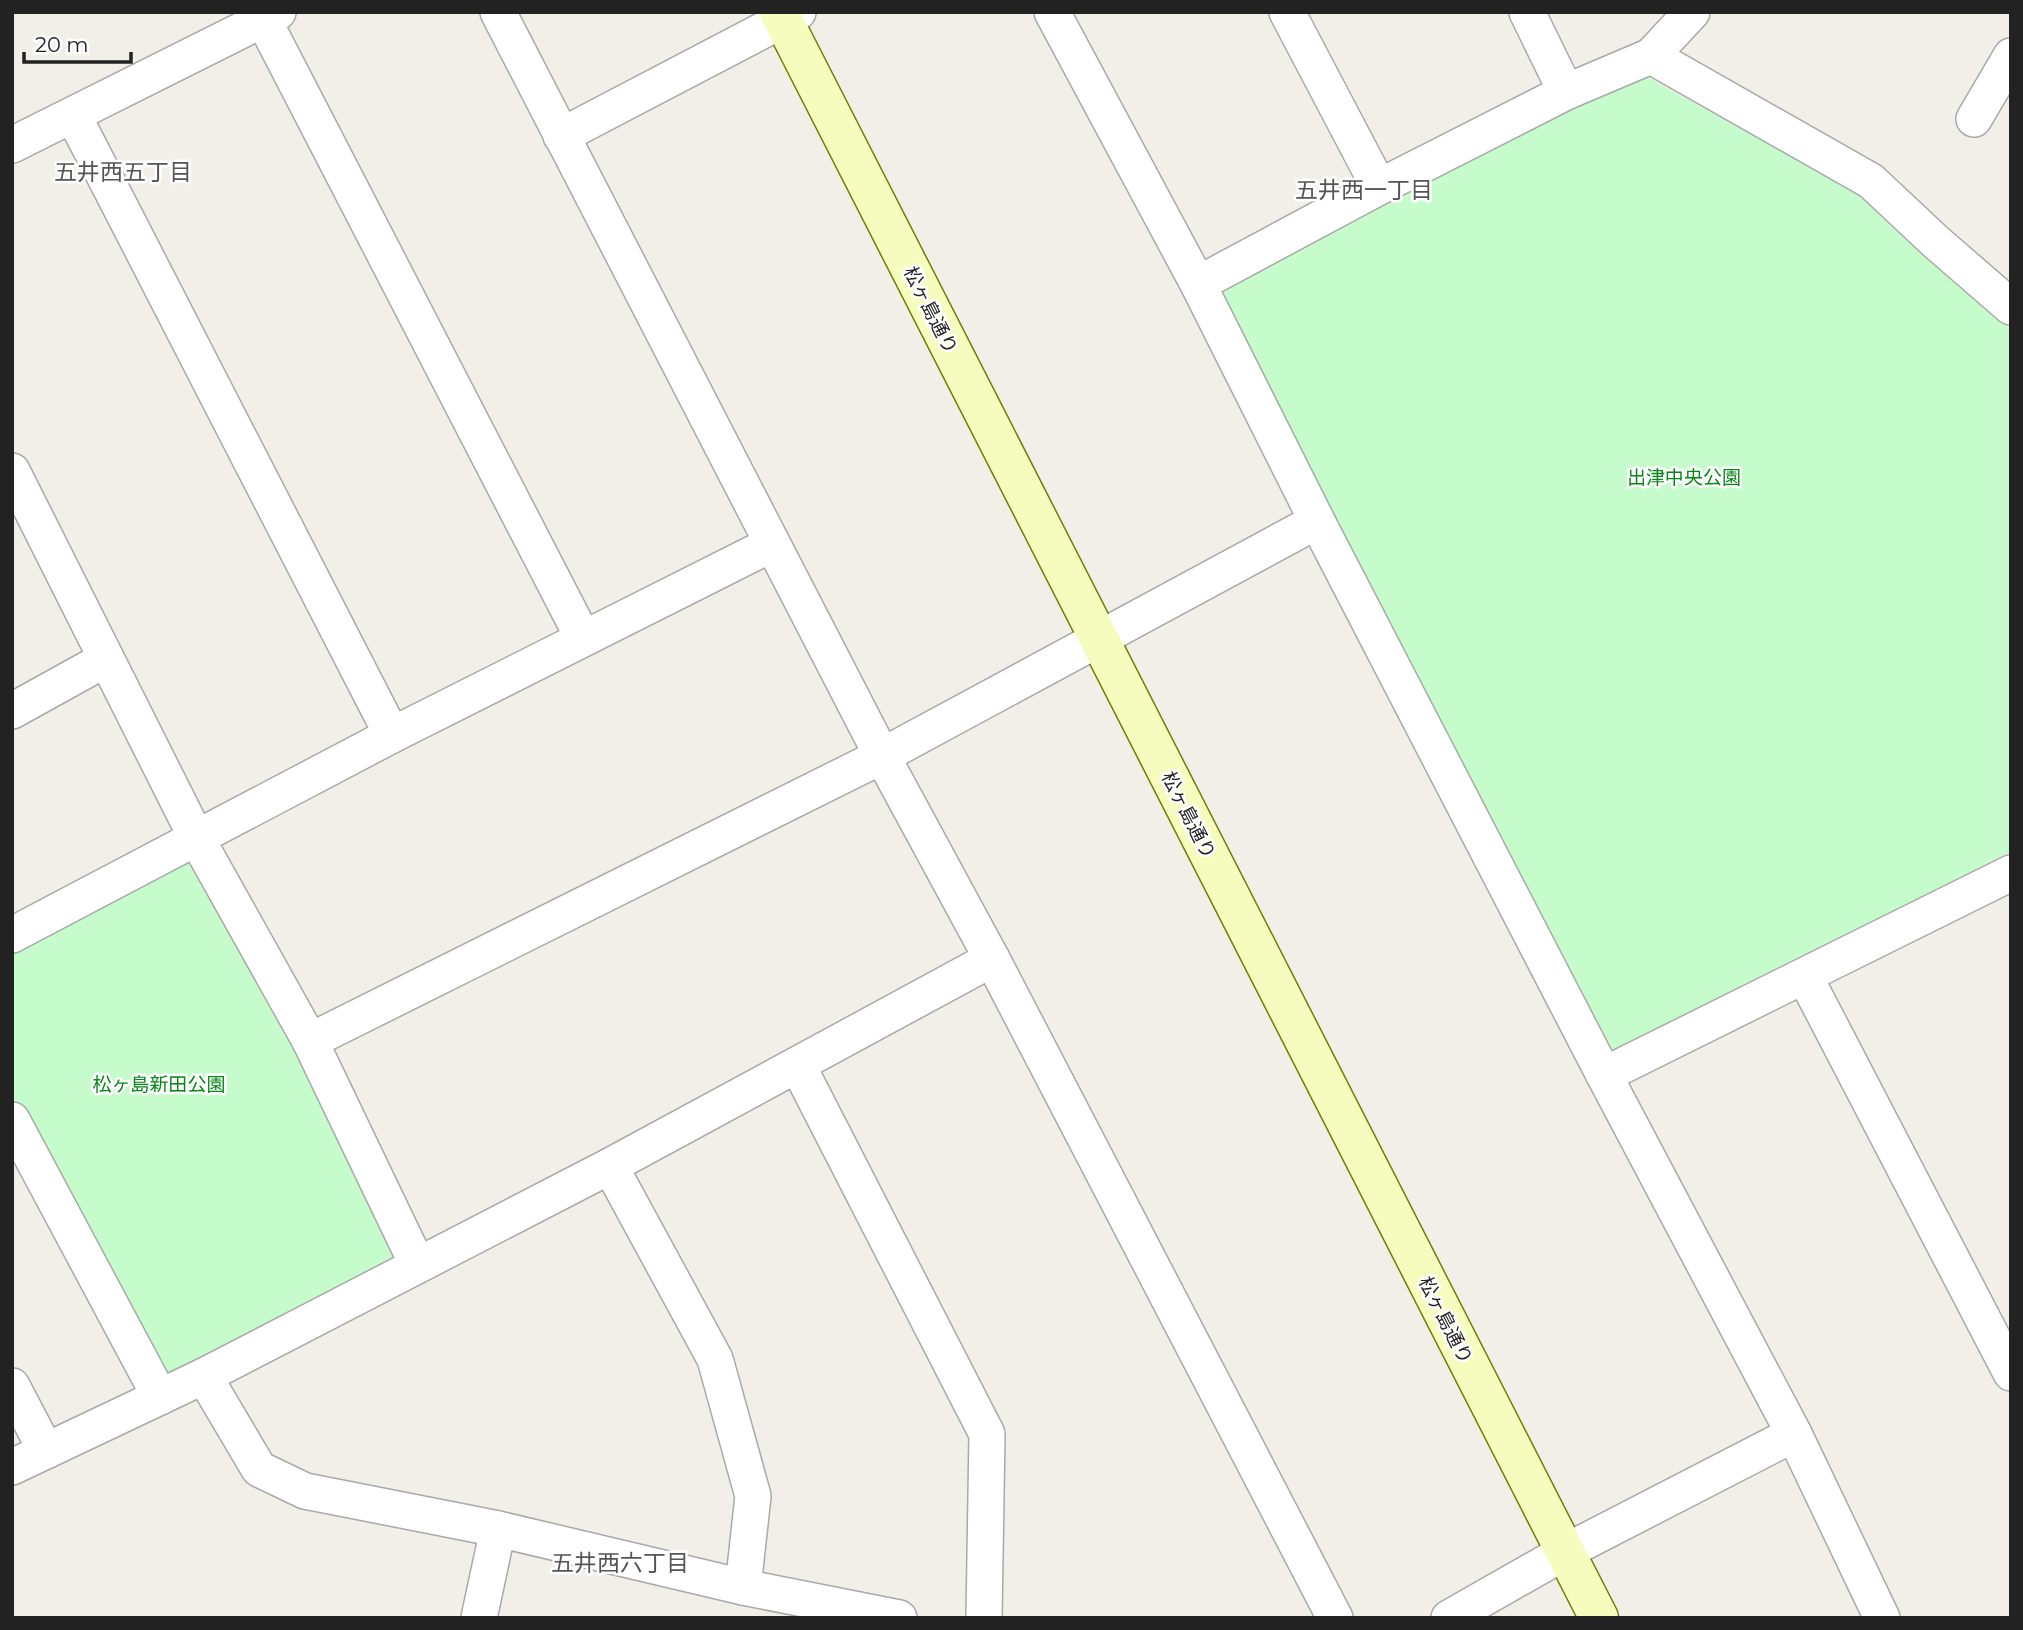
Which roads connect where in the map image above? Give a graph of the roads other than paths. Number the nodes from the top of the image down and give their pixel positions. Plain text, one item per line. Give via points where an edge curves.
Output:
1 (498, 12) edge
2 (1052, 12) edge
3 (1287, 12) edge
4 (1527, 12) edge
5 (1692, 12) edge
6 (787, 15) edge
7 (271, 16) edge
8 (1651, 55) junction
9 (2011, 56) edge
10 (1566, 92) junction
11 (73, 115) junction
12 (1974, 119) dead end
13 (561, 136) junction
14 (12, 145) edge
15 (1379, 187) junction
16 (1198, 284) junction
17 (2011, 307) edge
18 (12, 471) edge
19 (1317, 521) junction
20 (772, 544) junction
21 (583, 638) junction
22 (1099, 638) junction
23 (106, 659) junction
24 (12, 711) edge
25 (392, 735) junction
26 (882, 756) junction
27 (197, 839) junction
28 (2011, 873) edge
29 (12, 935) edge
30 (992, 960) junction
31 (1805, 977) junction
32 (310, 1041) junction
33 (799, 1066) junction
34 (1604, 1075) junction
35 (12, 1120) edge
36 (610, 1166) junction
37 (417, 1264) junction
38 (2011, 1373) edge
39 (204, 1376) junction
40 (12, 1386) edge
41 (160, 1397) junction
42 (1794, 1434) junction
43 (46, 1451) junction
44 (12, 1467) edge
45 (498, 1529) junction
46 (1564, 1552) junction
47 (743, 1587) junction
48 (479, 1618) edge
49 (900, 1618) edge
50 (984, 1618) edge
51 (1335, 1618) edge
52 (1449, 1618) edge
53 (1599, 1618) edge
54 (1882, 1618) edge

1 - 13 street
2 - 16 street
3 - 15 street
4 - 10 street
5 - 8 street
6 - 13 street
6 - 22 street, 松ヶ島通り
7 - 11 street
7 - 21 street
8 - 10 street
8 - 17 street via 1871,181
9 - 12 street
10 - 15 street
11 - 14 street
11 - 25 street
13 - 20 street
15 - 16 street
16 - 19 street
18 - 23 street
19 - 22 street
19 - 34 street
20 - 21 street
20 - 26 street
21 - 25 street
22 - 26 street
22 - 46 street, 松ヶ島通り
23 - 24 street
23 - 27 street
25 - 27 street
26 - 30 street
26 - 32 street
27 - 29 street
27 - 32 street
28 - 31 street
30 - 33 street
30 - 51 street
31 - 34 street
31 - 38 street
32 - 37 street
33 - 36 street
33 - 50 street via 987,1434
34 - 42 street
35 - 41 street
36 - 37 street
36 - 47 street via 715,1359 753,1496
37 - 39 street
39 - 41 street
39 - 45 street via 259,1469 305,1492
40 - 43 street
41 - 43 street
42 - 46 street
42 - 54 street
43 - 44 street
45 - 47 street
45 - 48 street
46 - 52 street
46 - 53 street, 松ヶ島通り
47 - 49 street

